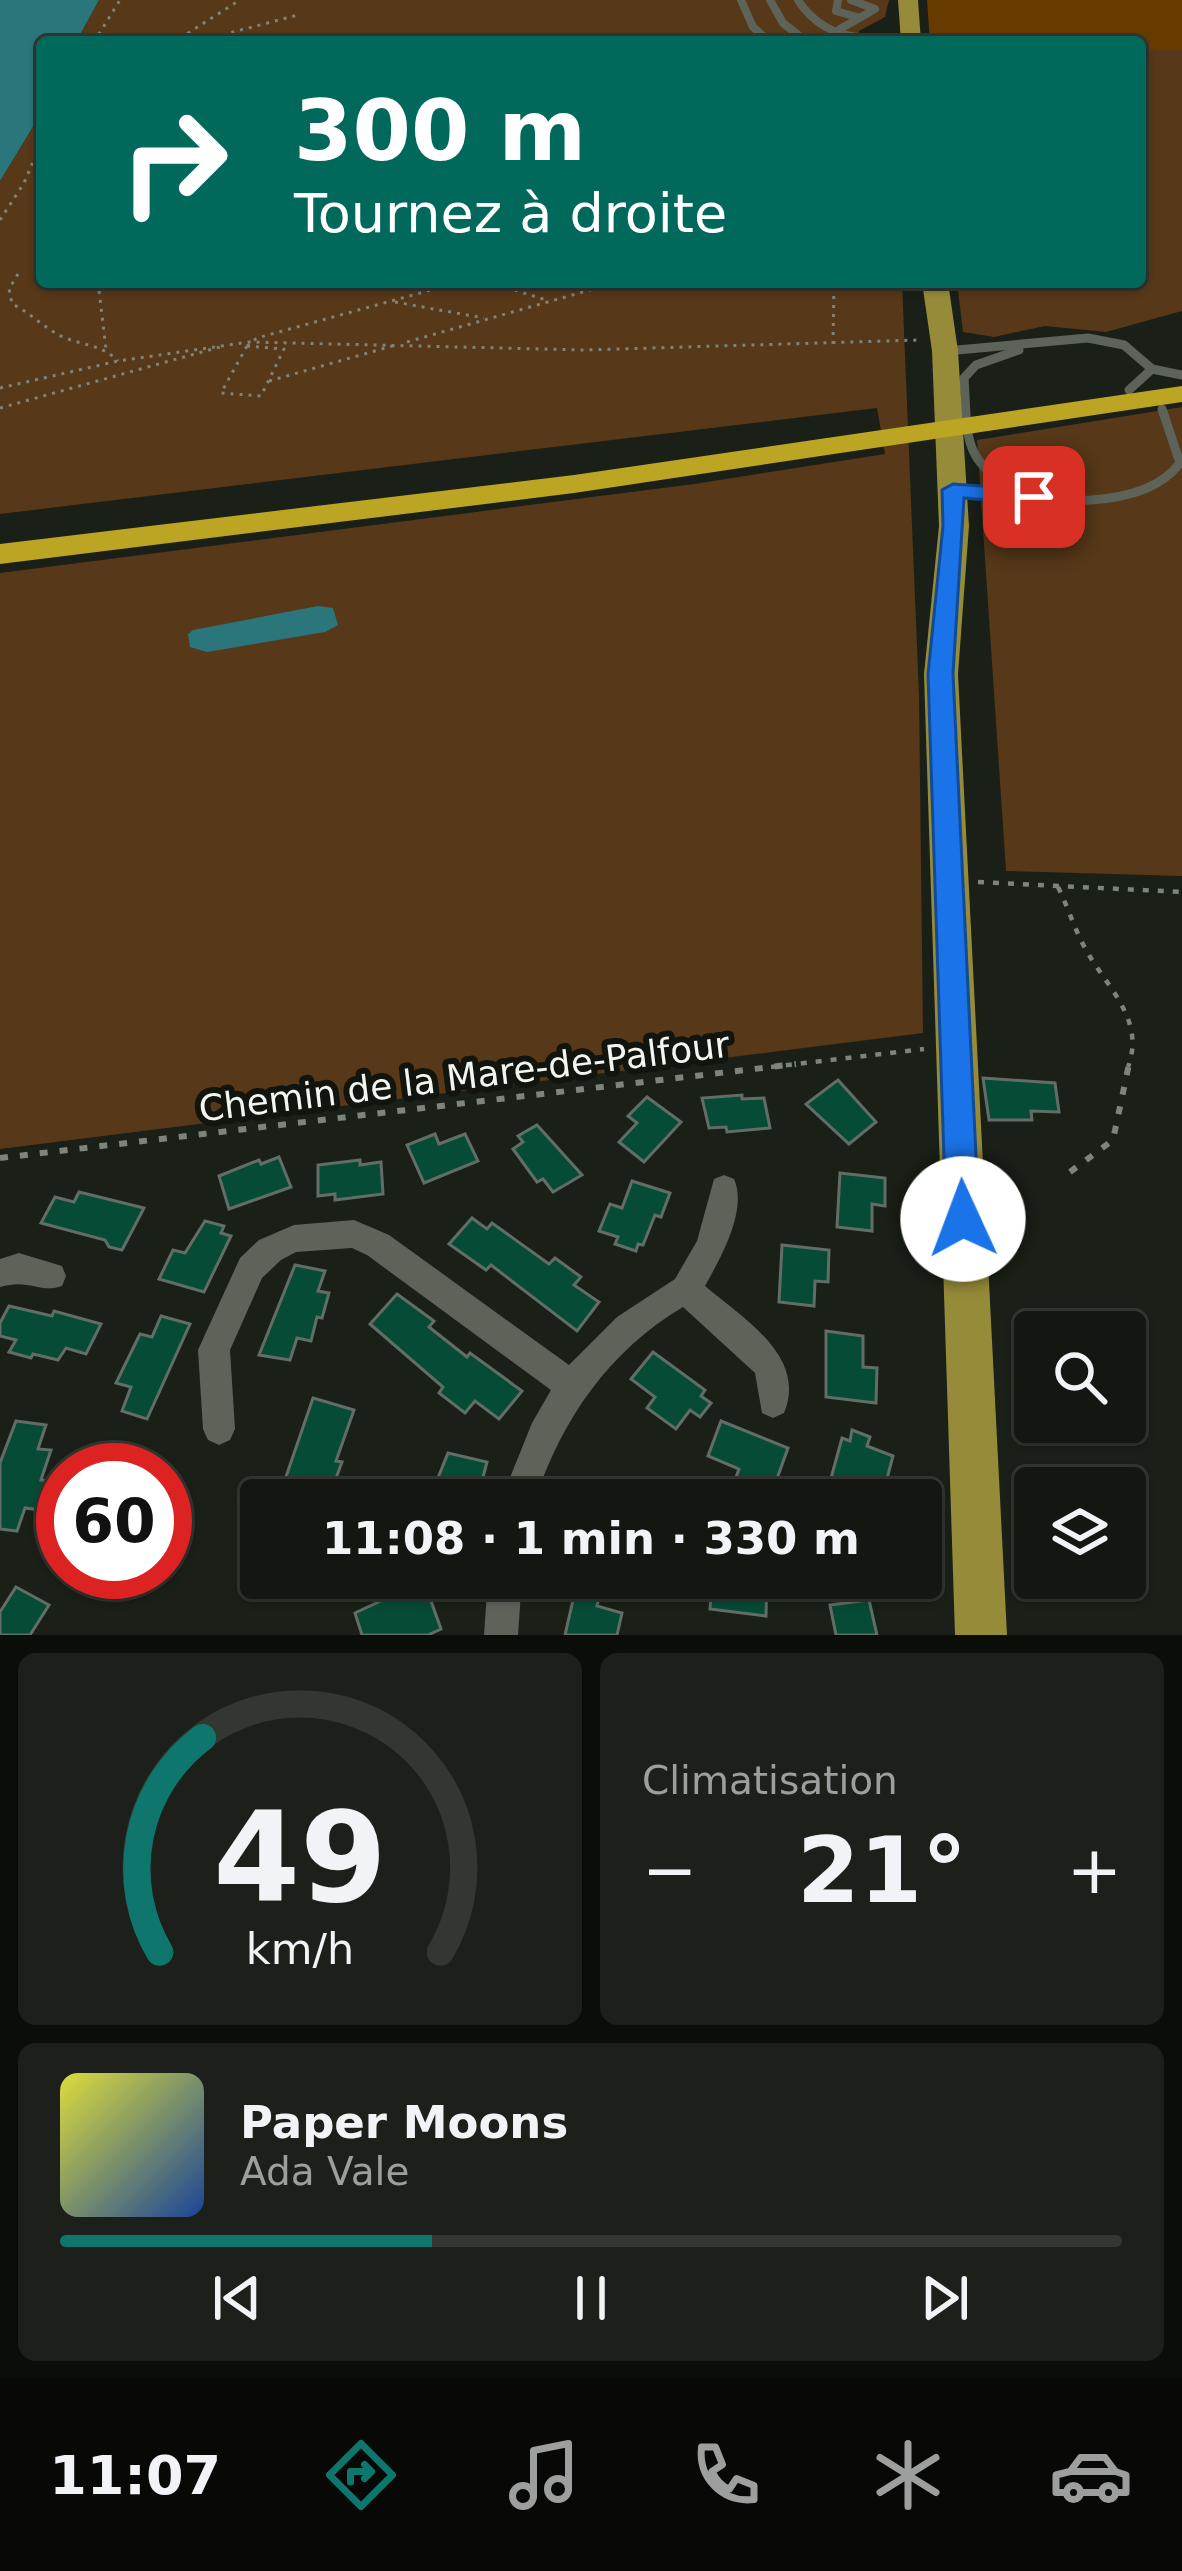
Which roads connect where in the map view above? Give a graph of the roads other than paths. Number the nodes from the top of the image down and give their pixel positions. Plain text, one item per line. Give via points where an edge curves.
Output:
1 (741, 0) edge
2 (770, 0) edge
3 (798, 0) edge
4 (838, 0) edge
5 (851, 0) edge
6 (908, 1) edge
7 (836, 11) junction
8 (859, 17) junction
9 (764, 36) edge
10 (799, 36) edge
11 (840, 36) edge
12 (890, 36) edge
13 (911, 36) edge
14 (935, 288) edge
15 (1034, 344) junction
16 (936, 346) junction
17 (1152, 369) junction
18 (1178, 391) edge
19 (1128, 396) junction
20 (889, 433) junction
21 (953, 490) junction
22 (1034, 497) junction
23 (0, 538) edge
24 (0, 554) edge
25 (724, 1188) dead end
26 (0, 1273) edge
27 (51, 1276) dead end
28 (686, 1289) junction
29 (570, 1385) junction
30 (773, 1402) dead end
31 (219, 1429) dead end
32 (526, 1479) edge
33 (504, 1599) edge
34 (501, 1635) edge
35 (981, 1635) edge

1 - 9 lane
2 - 10 lane
3 - 11 lane via 819,28
4 - 7 lane
5 - 8 lane via 875,9
6 - 12 lane
6 - 13 main road
7 - 8 lane
7 - 11 lane
8 - 11 lane
14 - 16 main road
15 - 16 lane
15 - 17 lane via 1106,340
15 - 22 lane via 976,365 964,378 971,461
16 - 21 main road
17 - 18 lane
17 - 19 lane
18 - 19 highway
18 - 22 lane via 1180,463 1172,482 1130,497
19 - 20 highway
20 - 23 highway
20 - 24 highway
21 - 22 lane
21 - 35 main road via 941,674
25 - 28 street via 707,1258
26 - 27 street via 19,1267
28 - 29 street via 628,1325
28 - 30 street via 755,1347 771,1370
29 - 31 street via 378,1245 354,1234 320,1235 270,1250 251,1268 214,1350
29 - 32 street
33 - 34 street

